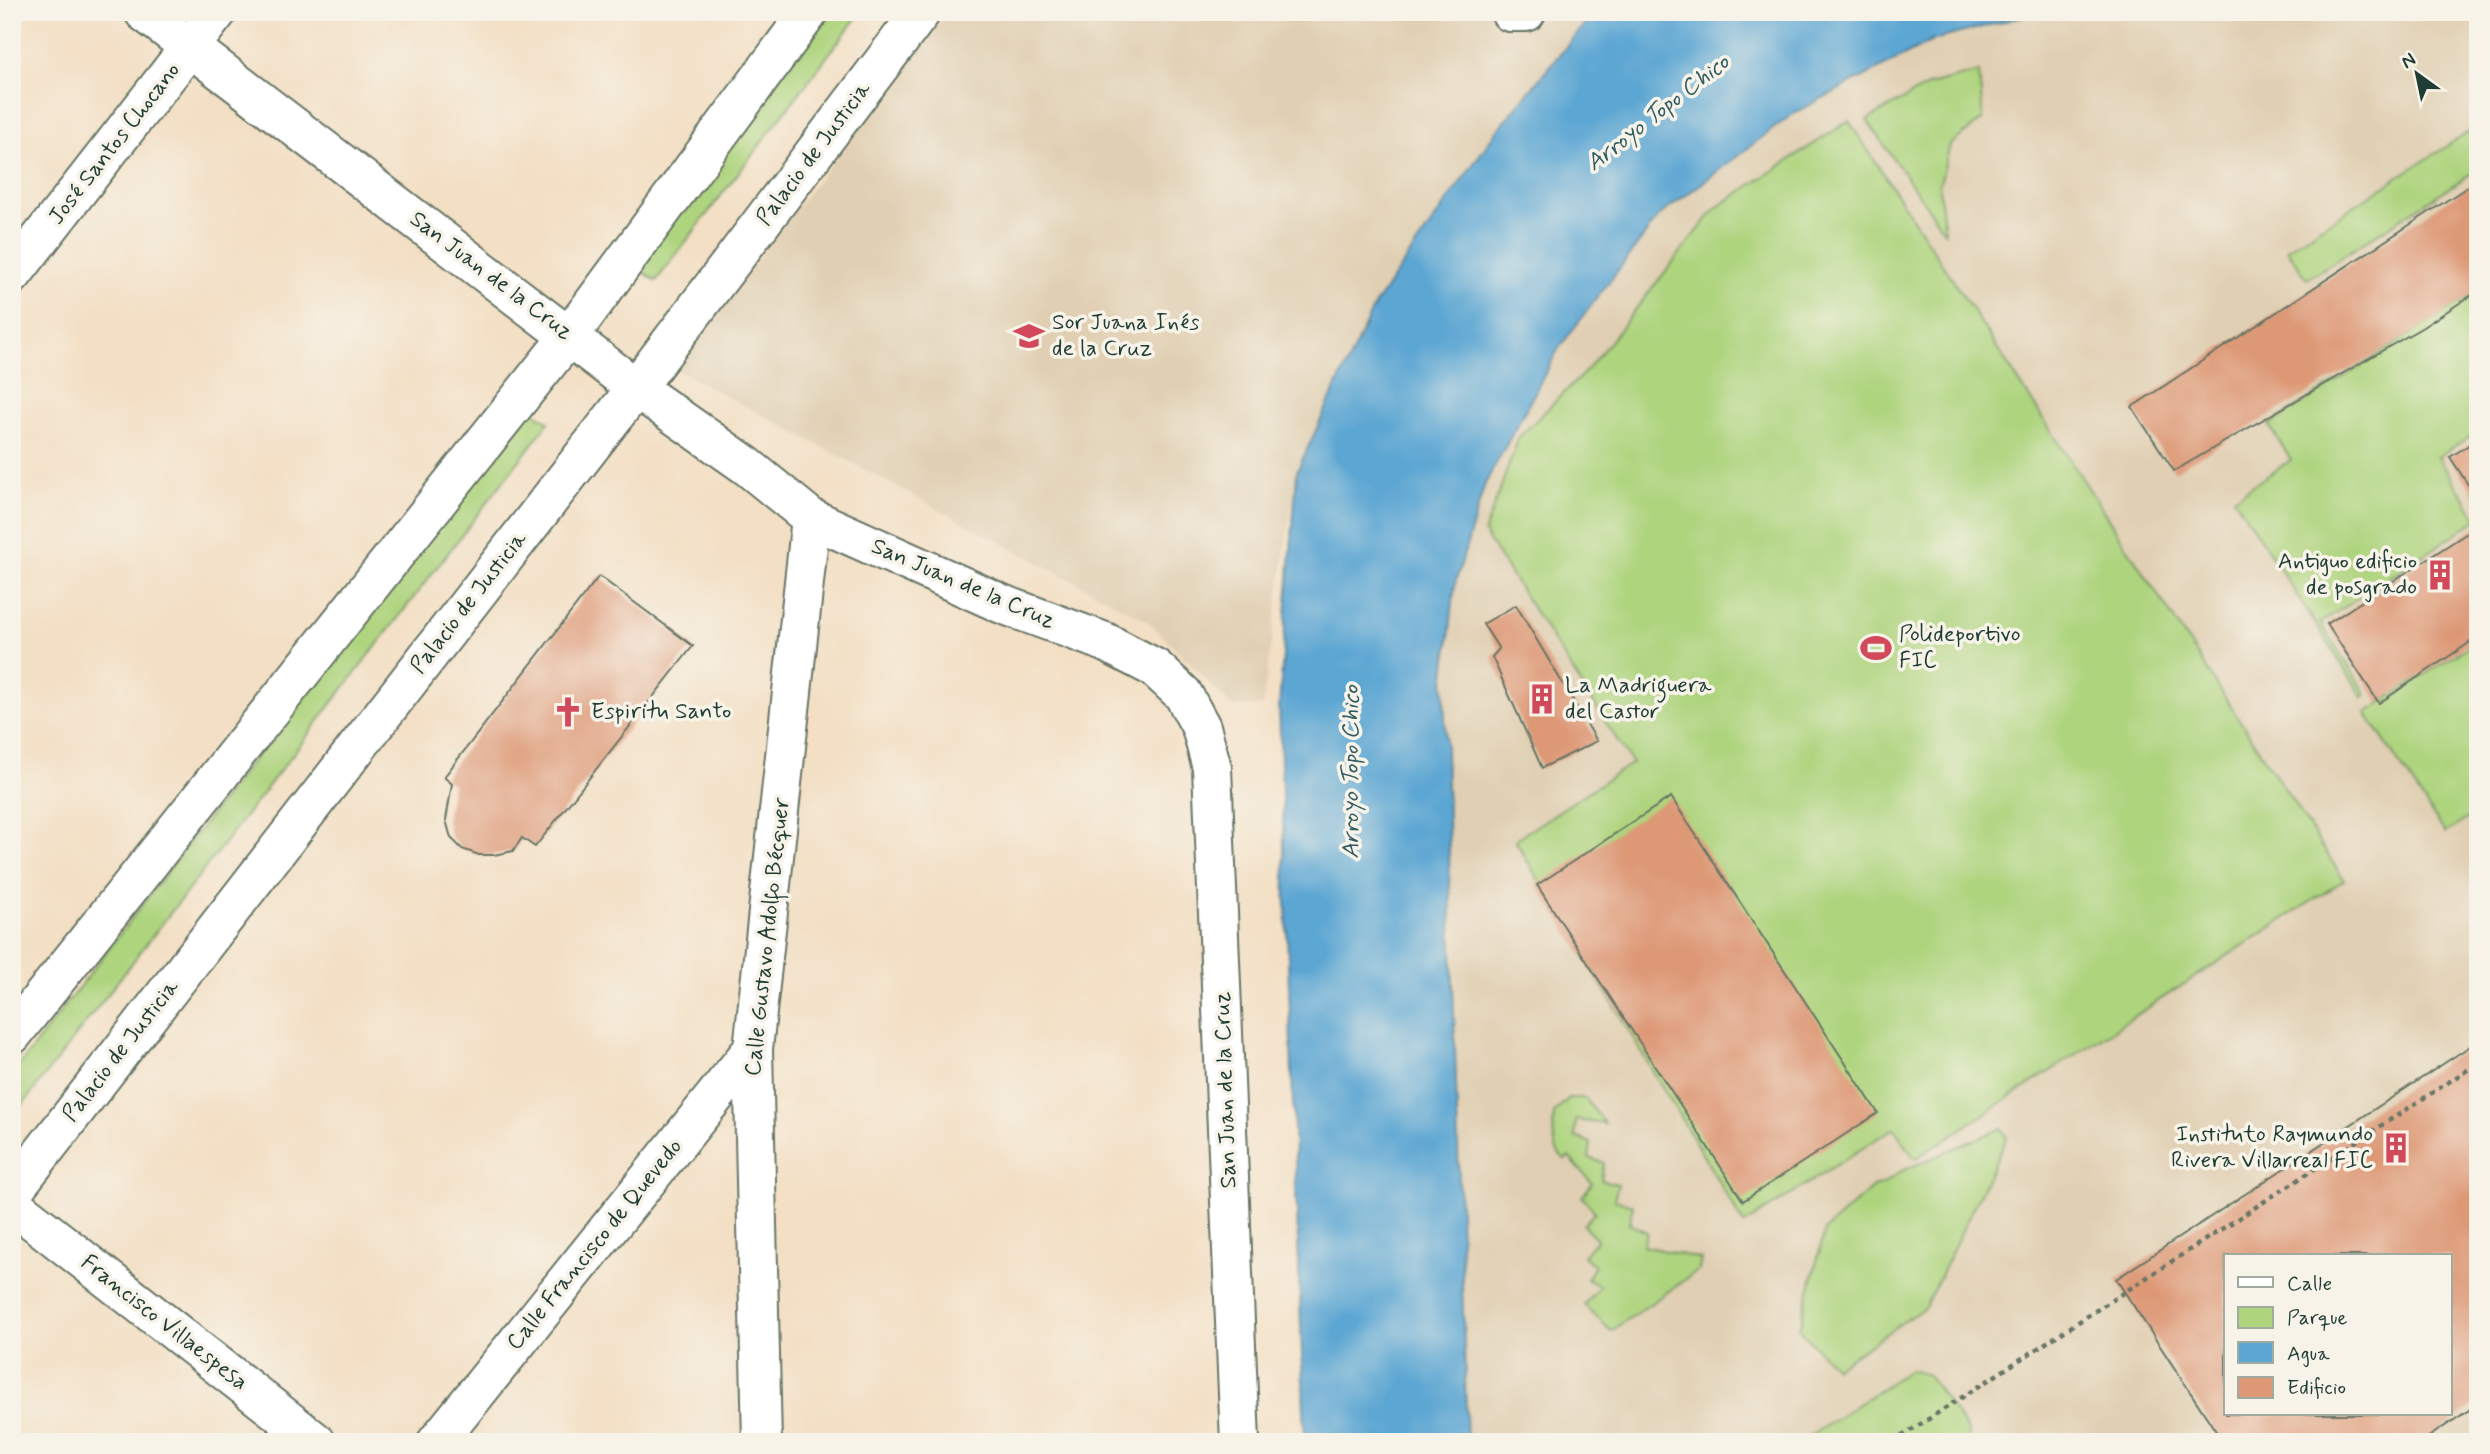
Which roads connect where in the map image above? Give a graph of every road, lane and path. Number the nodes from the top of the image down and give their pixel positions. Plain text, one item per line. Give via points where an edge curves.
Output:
1 (144, 12) edge
2 (217, 12) edge
3 (809, 12) edge
4 (921, 12) edge
5 (1510, 12) edge
6 (1526, 12) edge
7 (190, 50) junction
8 (12, 275) edge
9 (570, 335) junction
10 (636, 388) junction
11 (811, 518) junction
12 (12, 1035) edge
13 (753, 1049) junction
14 (2478, 1063) edge
15 (12, 1192) edge
16 (12, 1204) edge
17 (316, 1442) edge
18 (437, 1442) edge
19 (762, 1442) edge
20 (1240, 1442) edge
21 (1893, 1442) edge

1 - 7 street, San Juan de la Cruz
2 - 7 street, José Santos Chocano
3 - 9 street
4 - 10 street, Palacio de Justicia
5 - 6 street
7 - 8 street, José Santos Chocano
7 - 9 street, San Juan de la Cruz
9 - 10 street, San Juan de la Cruz
9 - 12 street
10 - 11 street, San Juan de la Cruz via 747,466
10 - 15 street, Palacio de Justicia
11 - 13 street, Calle Gustavo Adolfo Bécquer
11 - 20 street, San Juan de la Cruz via 1002,604 1105,642 1154,668 1183,694 1201,727 1212,768
13 - 18 street, Calle Francisco de Quevedo
13 - 19 street, Calle Gustavo Adolfo Bécquer
14 - 21 path
16 - 17 street, Francisco Villaespesa

